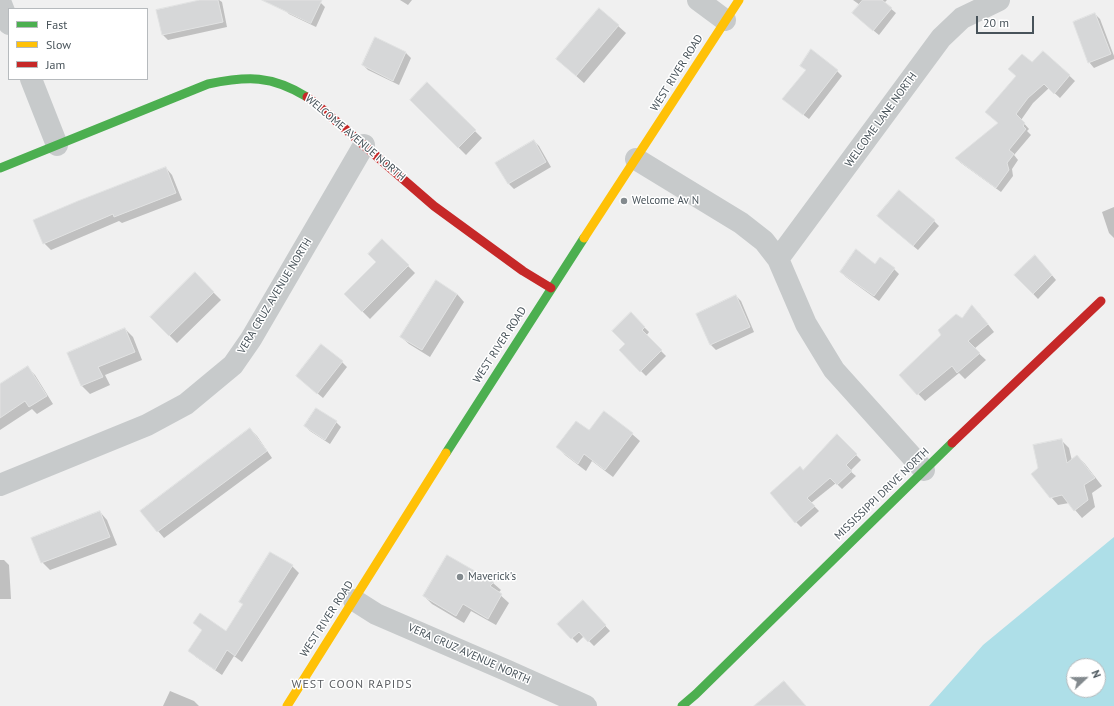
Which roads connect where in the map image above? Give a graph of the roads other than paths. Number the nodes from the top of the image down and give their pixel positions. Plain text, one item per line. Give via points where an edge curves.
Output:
1 (698, 0) edge
2 (738, 0) edge
3 (999, 0) edge
4 (0, 1) edge
5 (725, 20) junction
6 (8, 21) edge
7 (31, 80) edge
8 (57, 145) junction
9 (364, 145) junction
10 (636, 159) junction
11 (0, 168) edge
12 (778, 259) junction
13 (551, 288) junction
14 (1101, 301) dead end
15 (924, 470) junction
16 (0, 485) edge
17 (354, 600) junction
18 (287, 706) edge
19 (586, 706) edge
20 (682, 706) edge

1 - 5 street
2 - 5 street, WEST RIVER ROAD
3 - 12 street, WELCOME LANE NORTH via 962,18 941,38
4 - 6 street
5 - 10 street, WEST RIVER ROAD
7 - 8 street
8 - 9 street, WELCOME AVENUE NORTH via 208,84 233,79 263,79 297,91 314,102
8 - 11 street, WELCOME AVENUE NORTH
9 - 13 street, WELCOME AVENUE NORTH via 434,206 523,271
9 - 16 street, VERA CRUZ AVENUE NORTH via 255,333 233,365 186,404 147,425
10 - 12 street via 741,223 764,241
10 - 13 street, WEST RIVER ROAD
12 - 15 street via 806,324 834,370
13 - 17 street, WEST RIVER ROAD
14 - 15 street, MISSISSIPPI DRIVE NORTH
15 - 20 street, MISSISSIPPI DRIVE NORTH
17 - 18 street, WEST RIVER ROAD
17 - 19 street, VERA CRUZ AVENUE NORTH via 376,614

